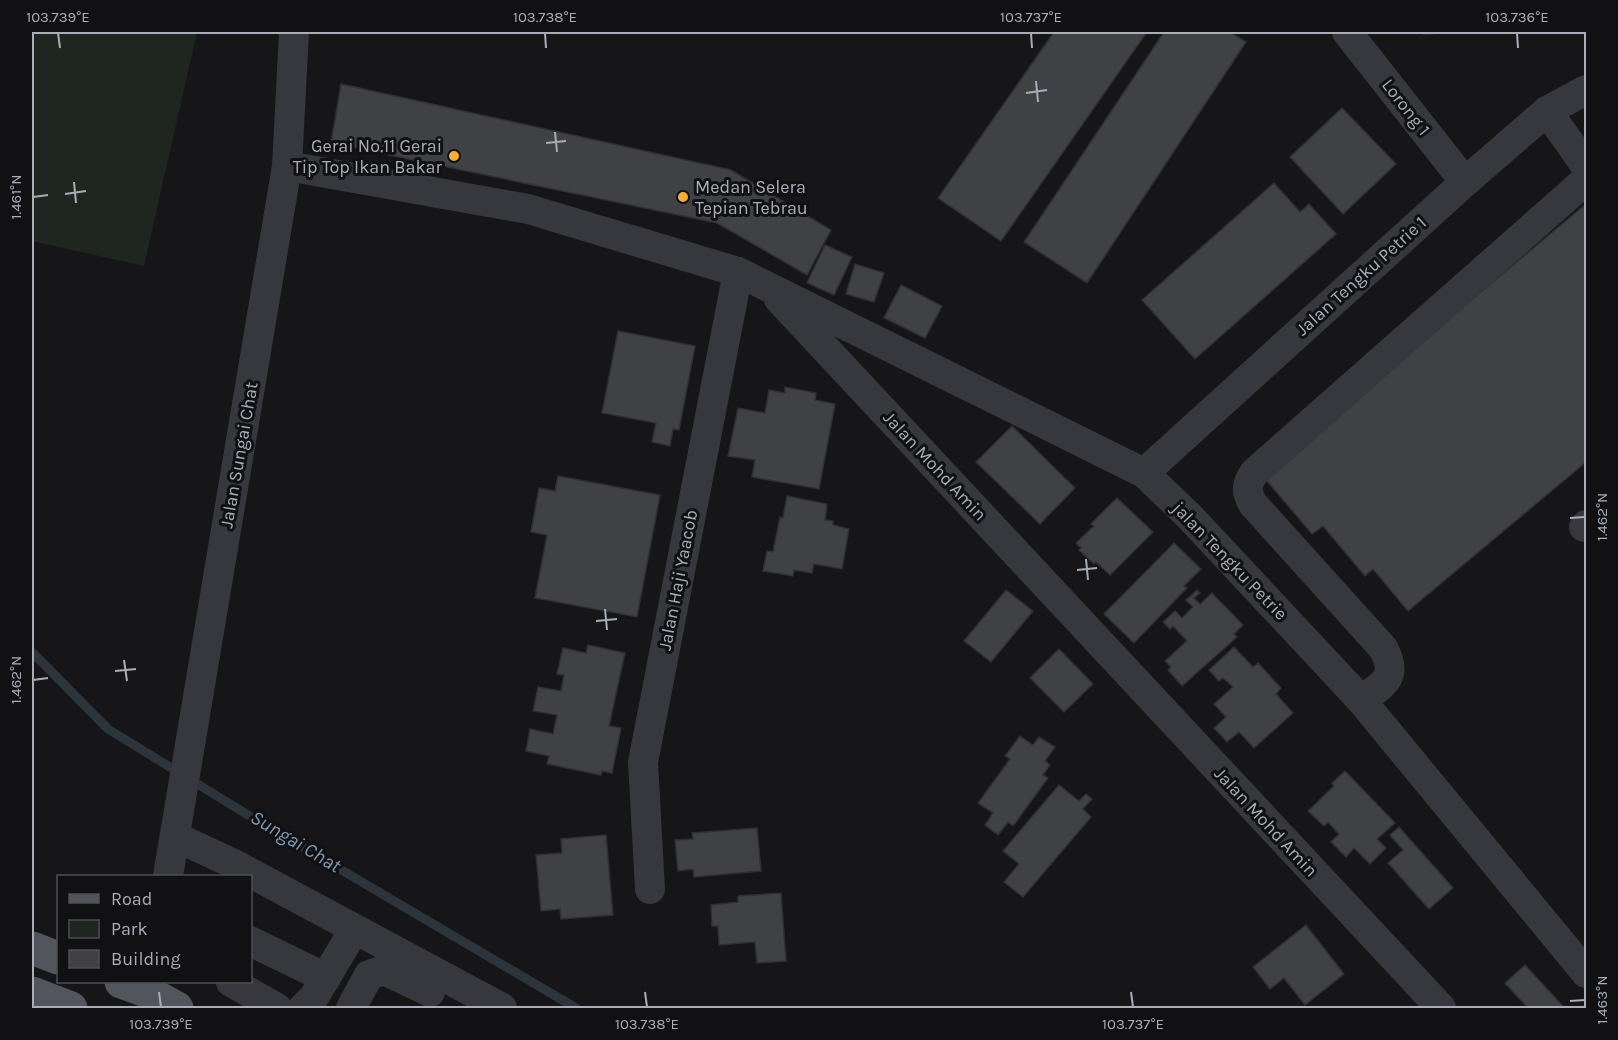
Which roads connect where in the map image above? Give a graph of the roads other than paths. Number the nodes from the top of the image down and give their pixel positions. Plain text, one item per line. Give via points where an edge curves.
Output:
1 (294, 32) edge
2 (1347, 32) edge
3 (1587, 90) edge
4 (1547, 111) junction
5 (287, 166) junction
6 (1587, 166) edge
7 (1587, 180) edge
8 (1465, 182) junction
9 (738, 272) junction
10 (767, 286) junction
11 (1144, 473) junction
12 (1361, 700) junction
13 (176, 837) junction
14 (232, 870) edge
15 (168, 875) edge
16 (252, 880) edge
17 (650, 889) dead end
18 (354, 930) junction
19 (252, 942) edge
20 (32, 948) edge
21 (57, 958) edge
22 (1587, 973) edge
23 (326, 978) junction
24 (234, 983) edge
25 (138, 985) edge
26 (32, 993) edge
27 (71, 1008) edge
28 (177, 1008) edge
29 (277, 1008) edge
30 (303, 1008) edge
31 (351, 1008) edge
32 (464, 1008) edge
33 (502, 1008) edge
34 (1441, 1008) edge

1 - 5 street, Jalan Sungai Chat
2 - 8 street, Lorong 1
3 - 4 street, Jalan Tengku Petrie 1
4 - 6 street
4 - 8 street, Jalan Tengku Petrie 1
5 - 9 street, Jalan Mohd Amin via 528,209
5 - 13 street, Jalan Sungai Chat
7 - 12 street via 1254,473 1248,483 1247,494 1253,504 1390,659 1389,678
8 - 11 street, Jalan Tengku Petrie 1
9 - 10 street, Jalan Mohd Amin
9 - 17 street, Jalan Haji Yaacob via 643,762
10 - 11 street, jalan Tengku Petrie
10 - 34 street, Jalan Mohd Amin
11 - 12 street, jalan Tengku Petrie
12 - 22 street, jalan Tengku Petrie
13 - 14 street
13 - 15 street, Jalan Sungai Chat
16 - 18 street
18 - 23 street
18 - 33 street
19 - 23 street
20 - 21 main road
23 - 30 street
24 - 29 street
25 - 28 main road
26 - 27 main road
31 - 32 street via 369,975 384,970

